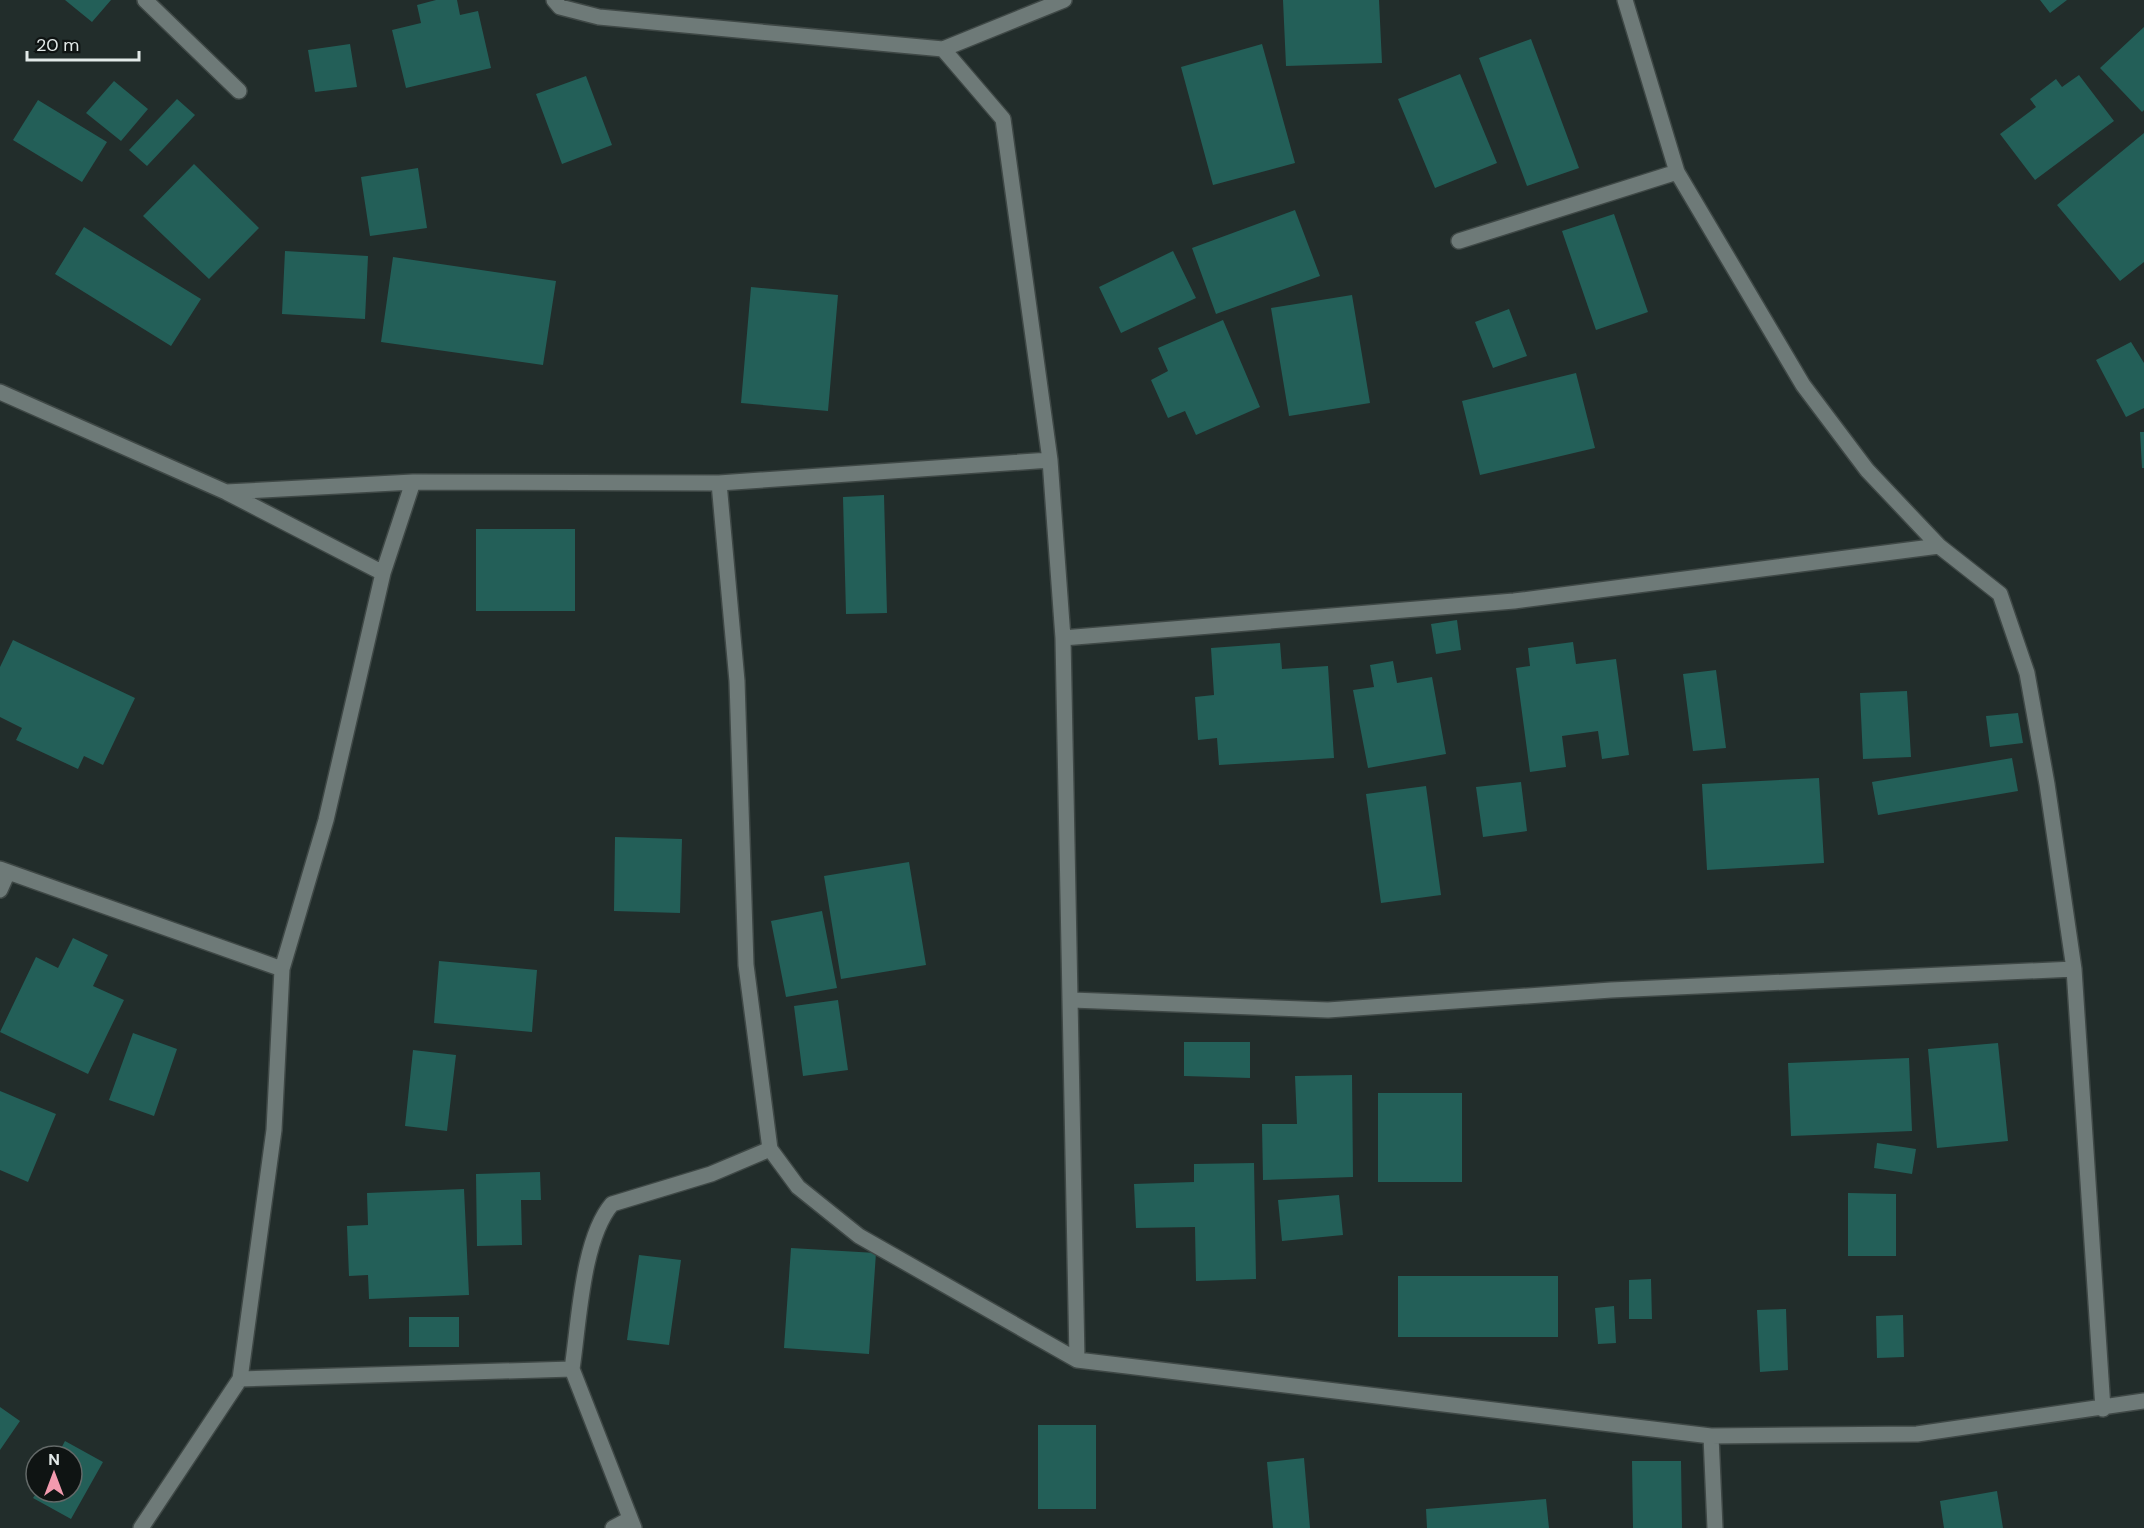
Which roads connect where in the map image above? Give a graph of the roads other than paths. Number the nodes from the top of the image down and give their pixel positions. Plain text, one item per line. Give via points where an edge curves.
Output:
1 (145, 0) edge
2 (554, 0) edge
3 (1064, 0) edge
4 (1625, 0) edge
5 (943, 50) junction
6 (239, 91) dead end
7 (1677, 172) junction
8 (1459, 241) dead end
9 (0, 392) edge
10 (1050, 460) junction
11 (413, 482) junction
12 (719, 483) junction
13 (225, 492) junction
14 (1939, 546) junction
15 (383, 573) junction
16 (1063, 638) junction
17 (4, 870) edge
18 (0, 890) edge
19 (282, 969) junction
20 (2074, 969) junction
21 (1072, 1000) junction
22 (770, 1149) junction
23 (1077, 1360) junction
24 (572, 1369) junction
25 (240, 1379) junction
26 (2144, 1401) edge
27 (2103, 1409) junction
28 (1711, 1436) junction
29 (632, 1523) edge
30 (141, 1528) edge
31 (613, 1528) edge
32 (1715, 1528) edge

1 - 6 street
2 - 5 street via 560,7 598,17
3 - 5 street
4 - 7 street
5 - 10 street via 1003,119
7 - 8 street
7 - 14 street via 1803,385 1867,470
9 - 13 street
10 - 12 street
10 - 16 street
11 - 12 street
11 - 13 street
11 - 15 street
12 - 22 street via 737,681 746,965
13 - 15 street
14 - 16 street via 1514,601
14 - 20 street via 2000,594 2027,673
15 - 19 street via 326,820
16 - 21 street
17 - 18 street
17 - 19 street
19 - 25 street via 274,1130
20 - 21 street via 1611,990 1328,1010
20 - 27 street
21 - 23 street
22 - 23 street via 798,1187 859,1236
22 - 24 street via 711,1174 612,1204 600,1217 591,1244
23 - 28 street
24 - 25 street
24 - 29 street
25 - 30 street
26 - 27 street
27 - 28 street via 1917,1434
28 - 32 street
29 - 31 street

